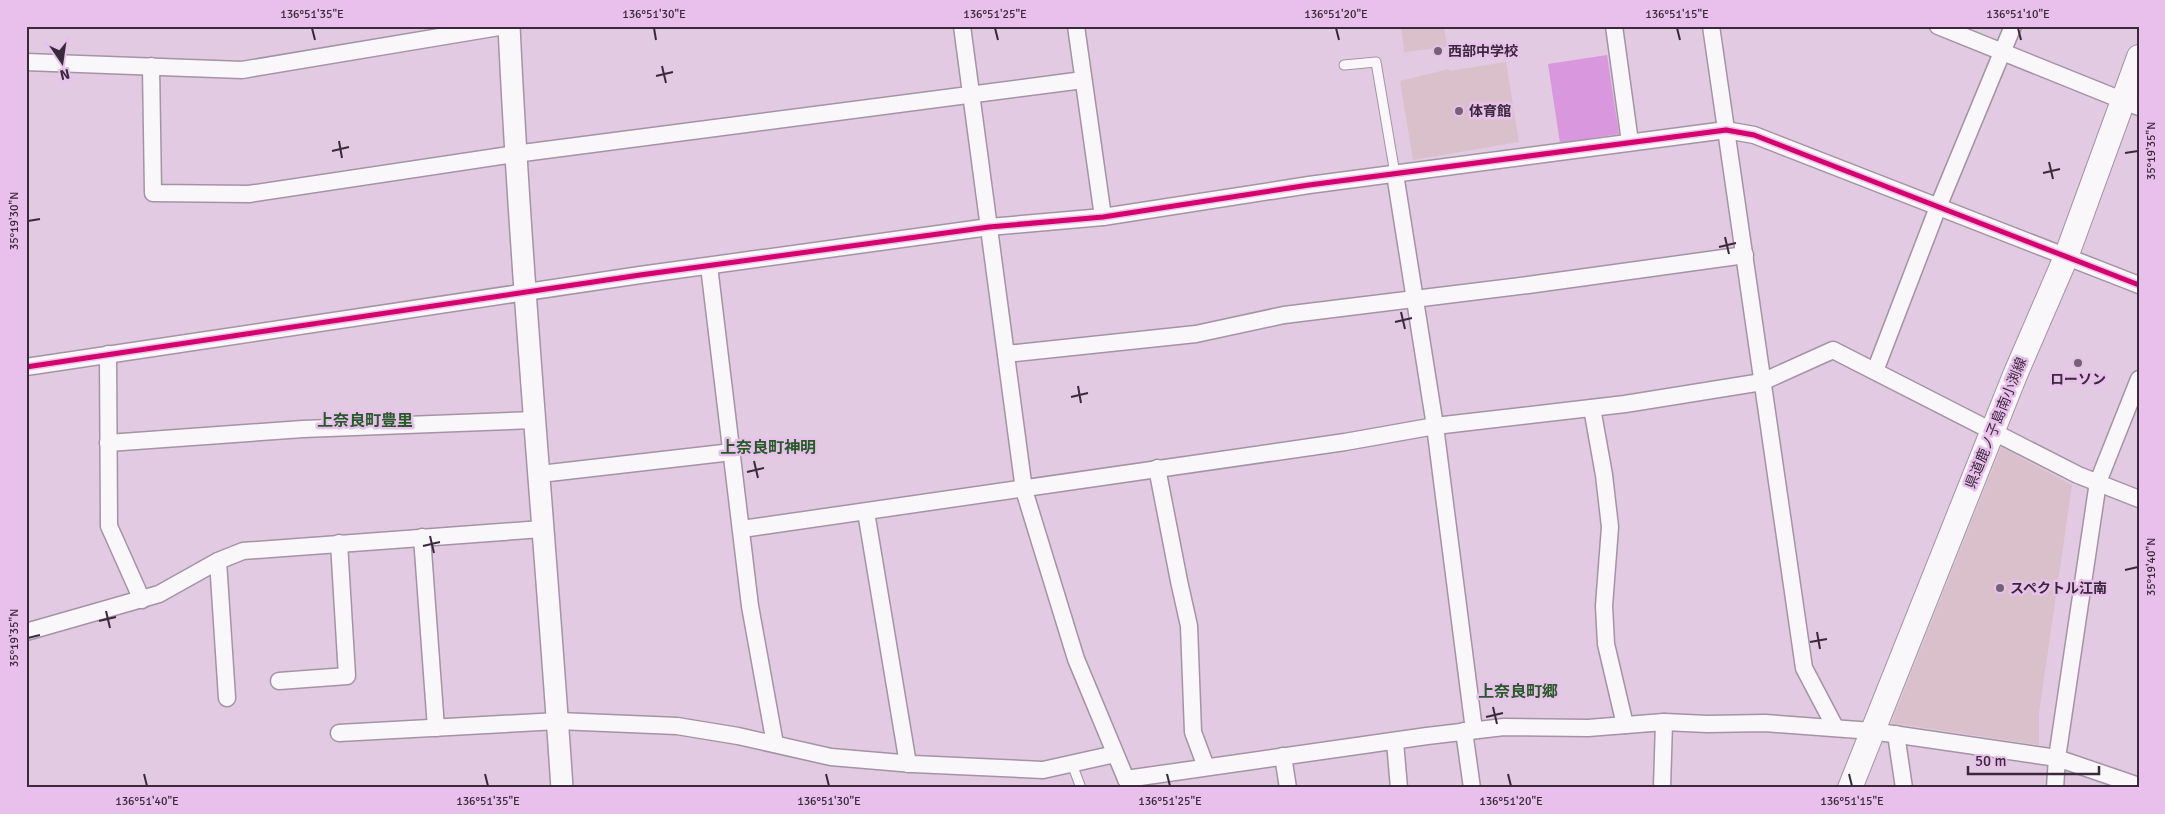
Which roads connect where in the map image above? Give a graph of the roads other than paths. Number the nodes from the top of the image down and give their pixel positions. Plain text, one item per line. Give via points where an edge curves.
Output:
1 (505, 26) edge
2 (509, 26) edge
3 (962, 26) edge
4 (1076, 26) edge
5 (1614, 26) edge
6 (1711, 26) edge
7 (1938, 26) edge
8 (2012, 26) edge
9 (2002, 52) junction
10 (2139, 57) edge
11 (26, 62) edge
12 (1344, 65) dead end
13 (151, 66) junction
14 (1083, 80) junction
15 (971, 95) junction
16 (2130, 104) edge
17 (1726, 130) junction
18 (1630, 142) junction
19 (515, 154) junction
20 (1394, 174) junction
21 (1938, 207) junction
22 (1103, 217) junction
23 (989, 227) junction
24 (1745, 255) junction
25 (2066, 257) junction
26 (709, 266) junction
27 (2139, 286) edge
28 (524, 292) junction
29 (1415, 299) junction
30 (108, 354) junction
31 (1006, 354) junction
32 (26, 367) edge
33 (1875, 371) junction
34 (2139, 379) edge
35 (1762, 382) junction
36 (1592, 408) junction
37 (534, 420) junction
38 (1435, 426) junction
39 (1993, 431) junction
40 (108, 443) junction
41 (732, 452) junction
42 (1157, 468) junction
43 (540, 474) junction
44 (2098, 482) junction
45 (1024, 490) junction
46 (2139, 499) edge
47 (866, 512) junction
48 (542, 529) junction
49 (742, 529) junction
50 (422, 537) junction
51 (339, 544) junction
52 (218, 562) junction
53 (142, 600) junction
54 (26, 632) edge
55 (279, 681) dead end
56 (228, 698) dead end
57 (558, 721) junction
58 (1664, 722) junction
59 (1625, 725) junction
60 (1835, 727) junction
61 (436, 728) junction
62 (1469, 731) junction
63 (1872, 731) junction
64 (340, 733) dead end
65 (1896, 734) junction
66 (1395, 742) junction
67 (775, 744) junction
68 (1116, 754) junction
69 (1283, 756) junction
70 (2057, 758) junction
71 (908, 764) junction
72 (1072, 764) junction
73 (1206, 767) junction
74 (1128, 783) edge
75 (2139, 786) edge
76 (562, 788) edge
77 (1081, 788) edge
78 (1288, 788) edge
79 (1399, 788) edge
80 (1472, 788) edge
81 (1662, 788) edge
82 (1850, 788) edge
83 (1904, 788) edge
84 (2055, 788) edge

1 - 13 street via 242,70
2 - 19 street
3 - 15 street
4 - 14 street
5 - 18 street
6 - 17 street
7 - 9 street
8 - 9 street
9 - 16 street
9 - 21 street
10 - 16 main road, 県道鹿ノ子島南小渕線
11 - 13 street
12 - 20 lane via 1376,62
13 - 19 street via 154,193 248,194
14 - 15 street
14 - 22 street
15 - 19 street
15 - 23 street
16 - 25 main road, 県道鹿ノ子島南小渕線
17 - 18 street
17 - 21 street via 1754,134
17 - 24 street
18 - 20 street
19 - 28 street
20 - 22 street
20 - 29 street
21 - 25 street
21 - 33 street
22 - 23 street
23 - 26 street
23 - 31 street
24 - 29 street
24 - 35 street
25 - 27 street
25 - 39 main road, 県道鹿ノ子島南小渕線
26 - 28 street
26 - 41 street
28 - 30 street
28 - 37 street
29 - 31 street via 1284,314 1196,334
29 - 38 street
30 - 32 street
30 - 40 street
31 - 45 street
33 - 35 street via 1833,350
33 - 39 street
34 - 44 street
35 - 36 street
35 - 60 street via 1804,668
36 - 38 street
36 - 59 street via 1610,527 1604,606 1606,644
37 - 40 street via 303,429
37 - 43 street
38 - 42 street
38 - 62 street
39 - 44 street
39 - 63 main road, 県道鹿ノ子島南小渕線
40 - 53 street via 109,526
41 - 43 street
41 - 49 street
42 - 45 street
42 - 73 street via 1190,626 1194,732
43 - 48 street
44 - 46 street
44 - 70 street
45 - 47 street
45 - 68 street via 1076,659
47 - 49 street
47 - 71 street
48 - 50 street
48 - 57 street
49 - 67 street via 750,606
50 - 51 street
50 - 61 street
51 - 52 street via 243,551
51 - 55 street via 347,676
52 - 53 street
52 - 56 street
53 - 54 street
57 - 61 street
57 - 67 street via 677,726
57 - 76 street
58 - 59 street
58 - 60 street
58 - 81 street
59 - 62 street via 1504,727
60 - 63 street
61 - 64 street
62 - 66 street
62 - 80 street
63 - 65 street
63 - 82 main road, 県道鹿ノ子島南小渕線
65 - 70 street
65 - 83 street
66 - 69 street
66 - 79 street
67 - 71 street via 831,757
68 - 72 street
68 - 74 street
69 - 73 street
69 - 78 street
70 - 75 street
70 - 84 street
71 - 72 street via 1043,770
72 - 77 lane
73 - 74 street

